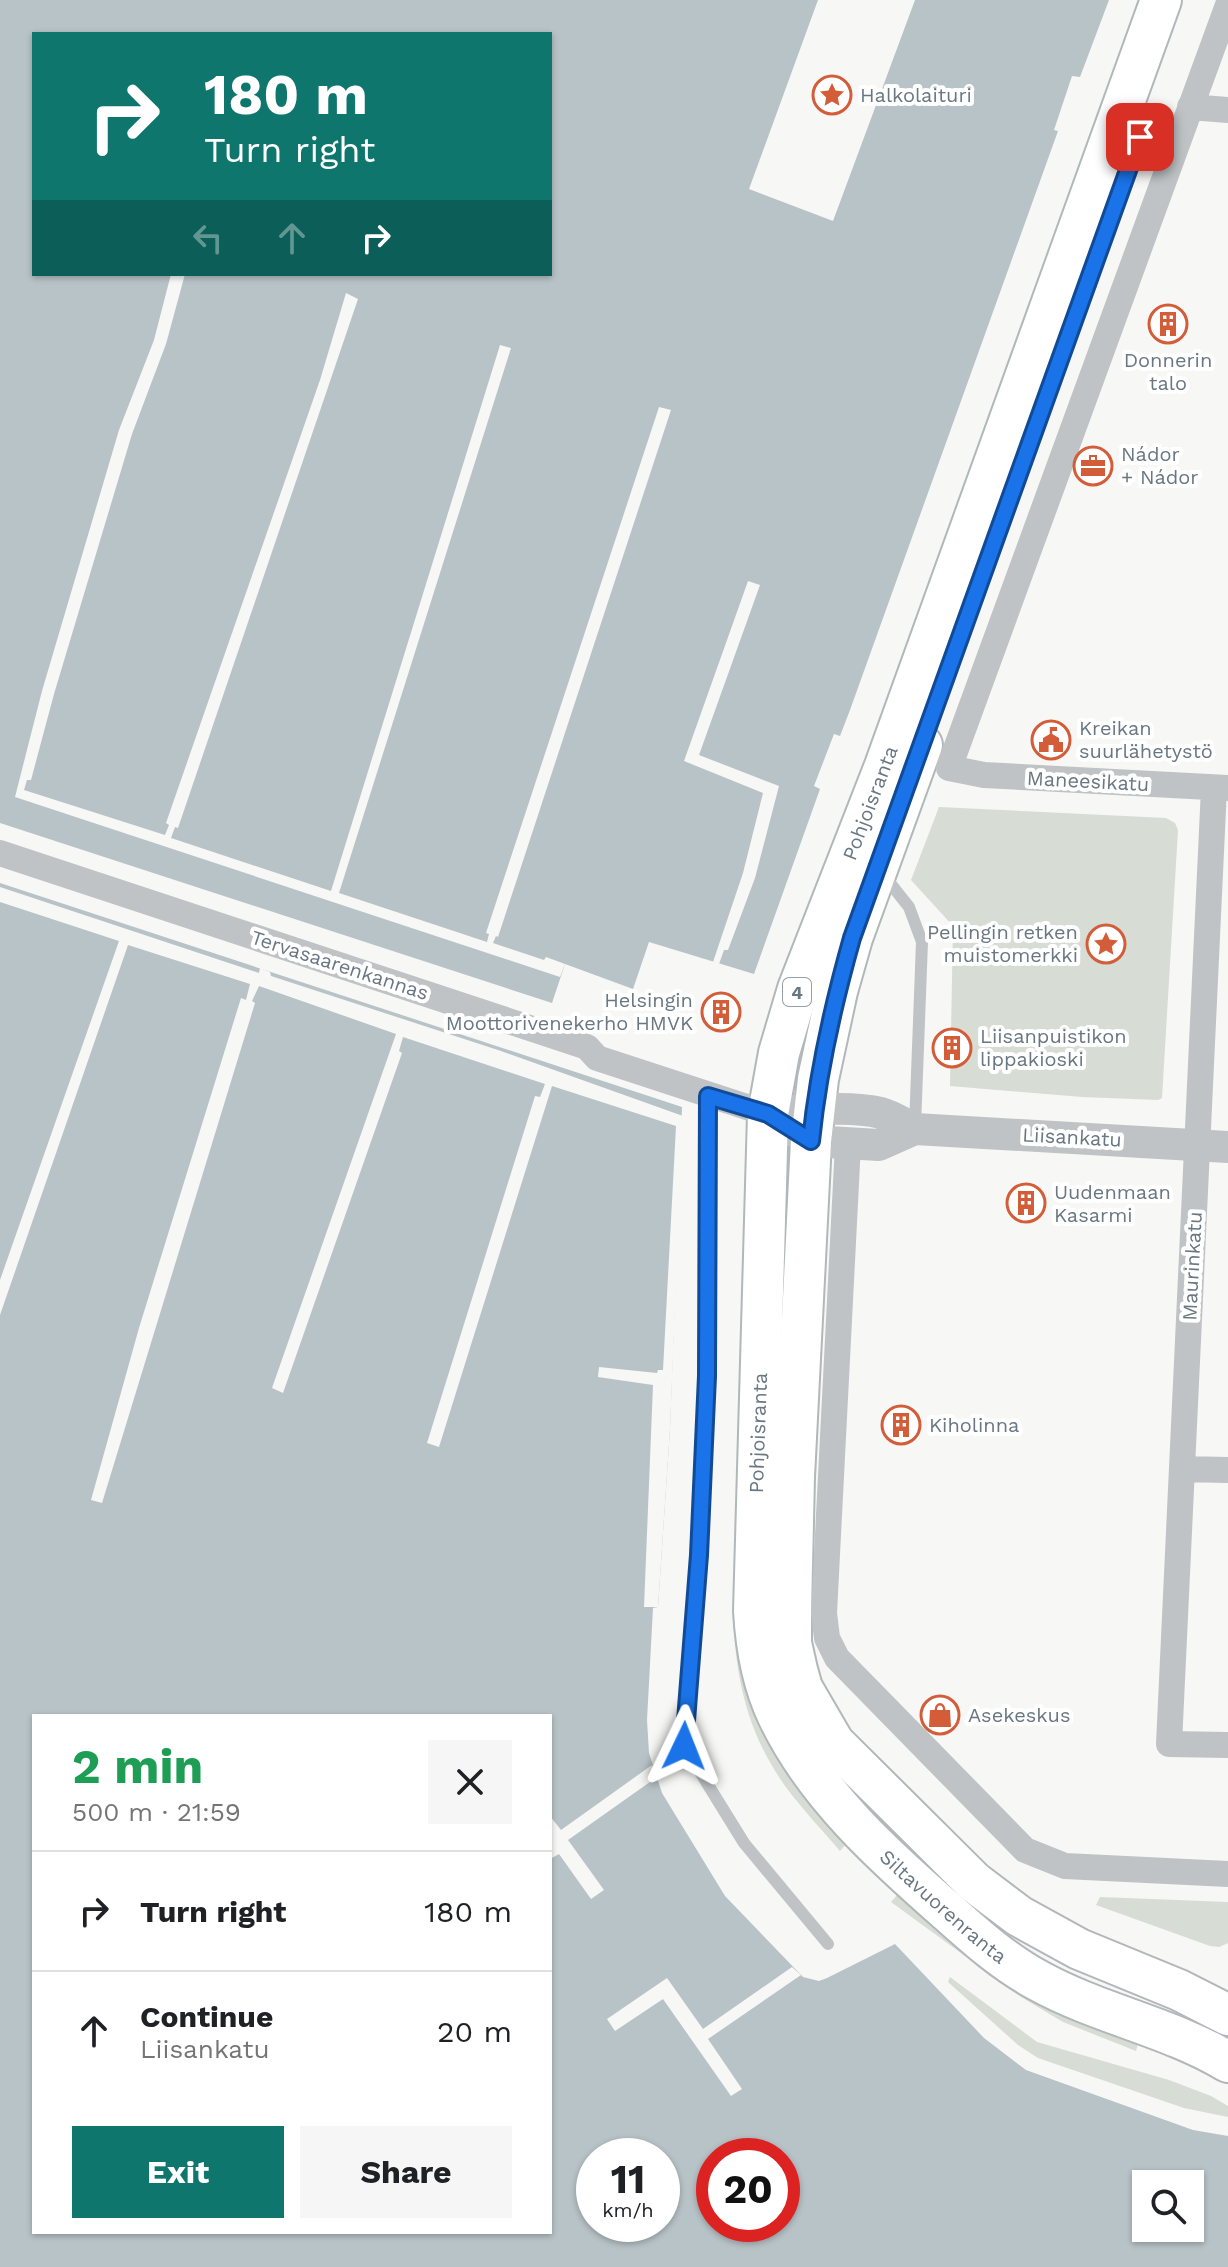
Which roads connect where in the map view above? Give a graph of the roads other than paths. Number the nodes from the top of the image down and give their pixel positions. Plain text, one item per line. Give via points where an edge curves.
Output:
1 (1161, 0) edge
2 (1190, 0) edge
3 (1228, 5) edge
4 (1190, 107) junction
5 (1228, 110) edge
6 (1221, 788) edge
7 (0, 853) edge
8 (878, 867) junction
9 (708, 1096) junction
10 (768, 1114) junction
11 (915, 1129) junction
12 (825, 1131) junction
13 (1212, 1146) edge
14 (1183, 1469) junction
15 (1228, 1470) edge
16 (791, 1640) junction
17 (1228, 1745) edge
18 (1228, 1874) edge
19 (828, 1944) dead end
20 (1228, 2015) edge
21 (1225, 2054) edge

1 - 10 main road, Pohjoisranta / 4 via 885,766 798,989
2 - 8 main road, Pohjoisranta
3 - 4 street
4 - 5 street
4 - 6 street, Maneesikatu via 949,768 984,775
6 - 13 street, Maurinkatu
7 - 9 street, Tervasaarenkannas via 587,1047 597,1058
8 - 11 lane via 909,907 923,961
8 - 12 main road, Pohjoisranta via 852,938 823,1052
9 - 10 street, Tervasaarenkannas
9 - 19 lane via 707,1376 684,1746 744,1843
10 - 12 street, Liisankatu
10 - 16 main road, Pohjoisranta via 753,1592
11 - 12 street, Liisankatu via 879,1145
11 - 12 street, Liisankatu via 880,1113
11 - 13 street, Liisankatu
12 - 16 main road, Pohjoisranta via 794,1477
13 - 14 street, Maurinkatu
14 - 15 street
14 - 17 street, Maurinkatu via 1169,1744
16 - 18 street via 842,1663 1025,1850 1065,1866
16 - 20 main road, Siltavuorenranta via 802,1688 834,1743 974,1882 1019,1916 1079,1949
16 - 21 main road, Siltavuorenranta via 760,1665 778,1716 844,1812 931,1897 985,1945 1037,1980 1097,2009

